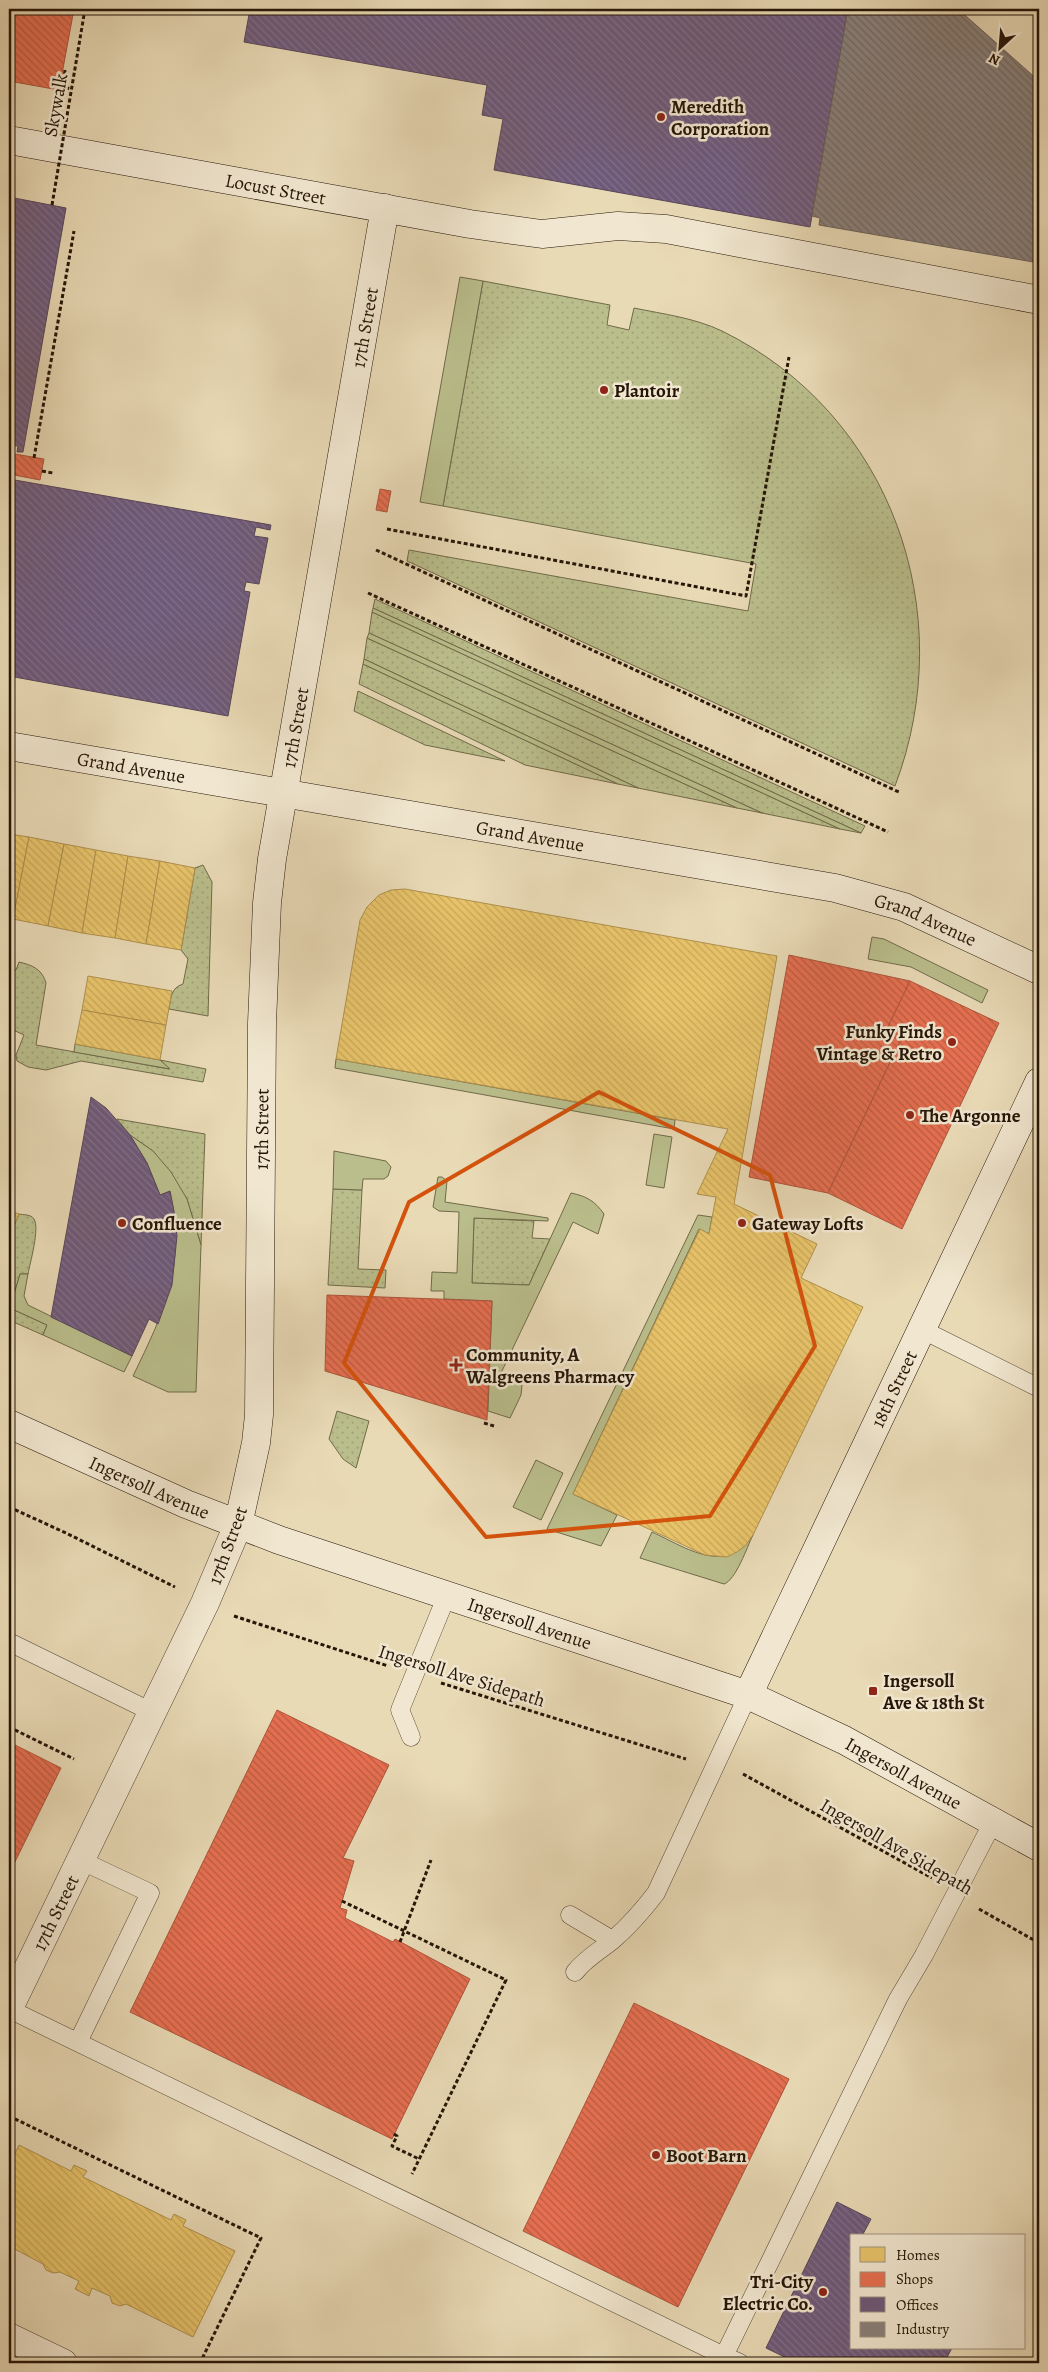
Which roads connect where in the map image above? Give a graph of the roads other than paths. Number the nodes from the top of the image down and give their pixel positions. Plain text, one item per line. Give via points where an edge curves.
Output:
1 (9, 140) edge
2 (385, 208) junction
3 (1010, 295) junction
4 (1039, 300) edge
5 (1039, 322) edge
6 (9, 746) edge
7 (282, 793) junction
8 (1039, 970) edge
9 (1039, 1082) edge
10 (923, 1330) junction
11 (1038, 1387) edge
12 (9, 1424) edge
13 (238, 1525) junction
14 (448, 1595) junction
15 (9, 1642) edge
16 (748, 1695) junction
17 (152, 1712) junction
18 (411, 1738) dead end
19 (993, 1822) junction
20 (1039, 1847) edge
21 (80, 1860) junction
22 (570, 1915) dead end
23 (612, 1940) junction
24 (575, 1972) dead end
25 (9, 2008) edge
26 (78, 2042) junction
27 (9, 2337) edge
28 (732, 2360) edge
29 (63, 2363) edge

1 - 2 main road, Locust Street
2 - 3 main road, Locust Street via 542,234 618,226 666,229
2 - 7 main road, 17th Street
3 - 4 main road, Locust Street
3 - 5 main road
6 - 7 main road, Grand Avenue
7 - 8 main road, Grand Avenue via 835,888 904,907
7 - 13 main road, 17th Street via 267,903 259,1415
9 - 10 main road, 18th Street
10 - 11 lane
10 - 16 main road, 18th Street
12 - 13 main road, Ingersoll Avenue
13 - 14 main road, Ingersoll Avenue
13 - 17 main road, 17th Street
14 - 16 main road, Ingersoll Avenue
14 - 18 lane via 400,1710
15 - 17 lane
16 - 19 main road, Ingersoll Avenue via 844,1740
16 - 23 lane via 656,1893 638,1917
17 - 21 main road, 17th Street
19 - 20 main road, Ingersoll Avenue
19 - 28 lane via 898,1999
21 - 25 main road, 17th Street
21 - 26 lane via 150,1893
22 - 23 lane
23 - 24 lane via 587,1958
25 - 26 lane
26 - 28 lane
27 - 29 main road

